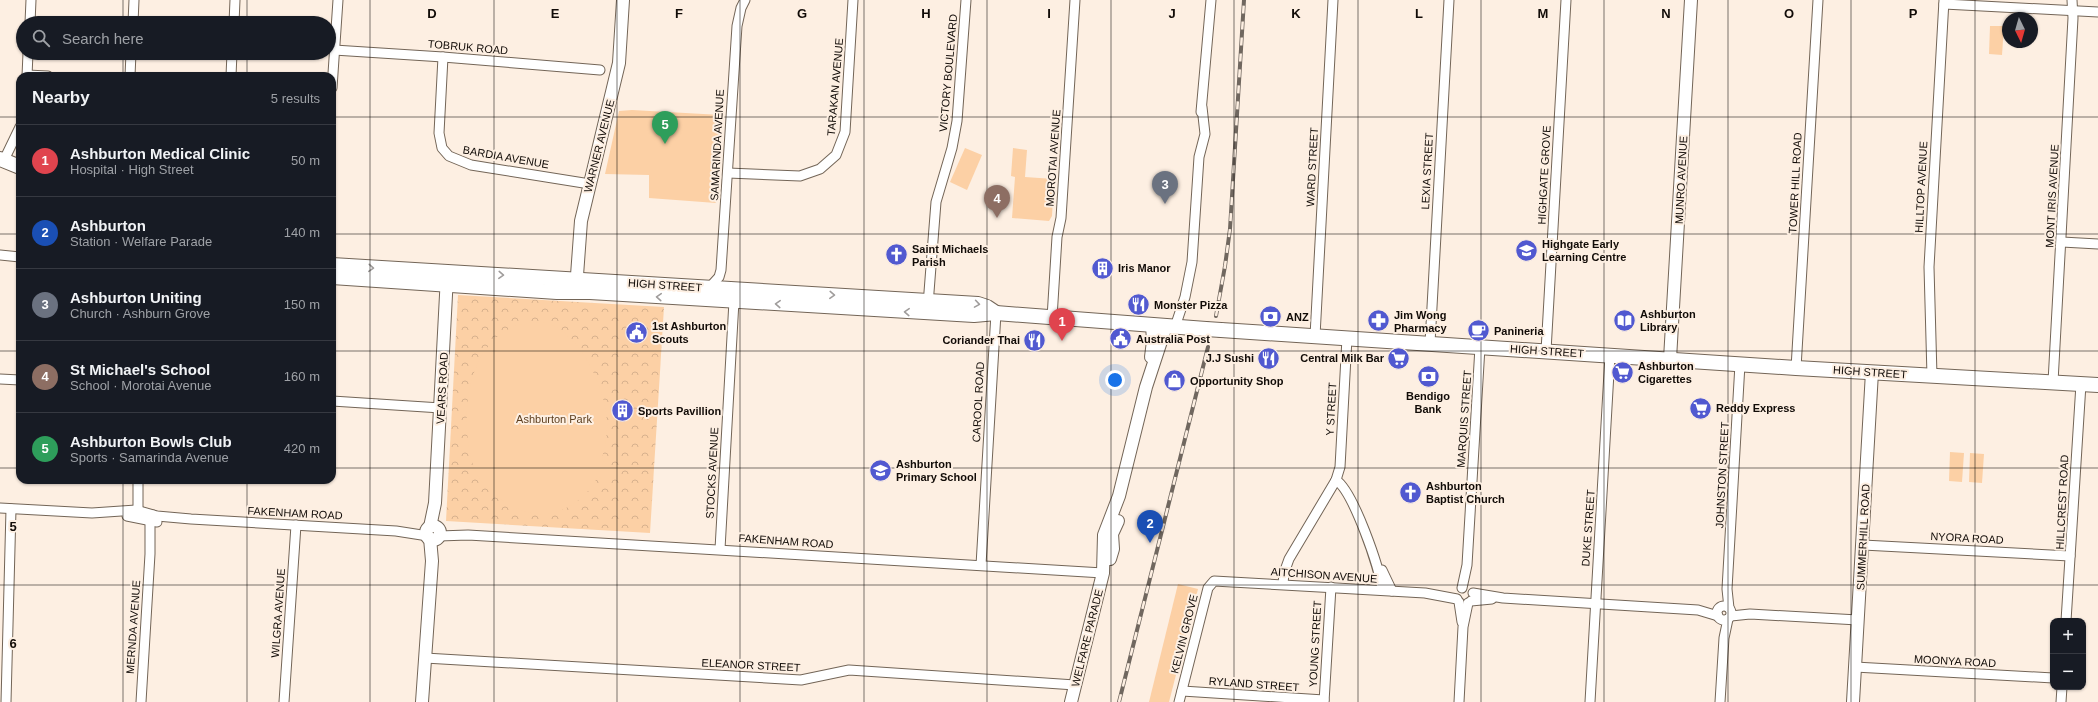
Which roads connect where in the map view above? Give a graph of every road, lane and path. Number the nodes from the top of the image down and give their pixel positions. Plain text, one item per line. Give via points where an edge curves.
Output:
1 (31, 0) edge
2 (134, 0) edge
3 (235, 0) edge
4 (338, 0) edge
5 (624, 0) edge
6 (745, 0) edge
7 (853, 0) edge
8 (966, 0) edge
9 (1075, 0) edge
10 (1210, 0) edge
11 (1333, 0) edge
12 (1449, 0) edge
13 (1566, 0) edge
14 (1691, 0) edge
15 (1818, 0) edge
16 (2072, 0) edge
17 (1944, 2) edge
18 (2074, 11) junction
19 (2098, 12) edge
20 (30, 16) edge
21 (133, 16) edge
22 (234, 16) edge
23 (336, 25) edge
24 (336, 50) edge
25 (443, 56) junction
26 (28, 60) edge
27 (131, 60) edge
28 (232, 60) edge
29 (333, 60) edge
30 (600, 70) dead end
31 (27, 72) edge
32 (130, 72) edge
33 (231, 72) edge
34 (333, 72) edge
35 (16, 134) edge
36 (2, 160) edge
37 (16, 167) edge
38 (728, 173) junction
39 (590, 184) junction
40 (2062, 242) junction
41 (2098, 244) edge
42 (0, 255) edge
43 (16, 257) edge
44 (336, 265) edge
45 (336, 277) edge
46 (447, 278) junction
47 (576, 286) junction
48 (709, 288) junction
49 (734, 301) junction
50 (928, 307) junction
51 (996, 313) junction
52 (1052, 318) junction
53 (1152, 325) junction
54 (1176, 327) junction
55 (1315, 336) junction
56 (1347, 338) junction
57 (1430, 343) junction
58 (1480, 346) junction
59 (1546, 351) junction
60 (1610, 355) junction
61 (1670, 359) junction
62 (1740, 364) junction
63 (1796, 368) junction
64 (1872, 372) junction
65 (1932, 376) junction
66 (0, 378) edge
67 (1148, 378) junction
68 (16, 380) edge
69 (2053, 382) junction
70 (2081, 384) junction
71 (2098, 385) edge
72 (336, 401) edge
73 (441, 408) junction
74 (1336, 480) junction
75 (137, 484) edge
76 (0, 508) edge
77 (11, 509) junction
78 (136, 513) junction
79 (153, 519) junction
80 (296, 525) junction
81 (434, 533) junction
82 (1863, 545) junction
83 (720, 549) junction
84 (2070, 556) junction
85 (1289, 559) junction
86 (1376, 560) junction
87 (981, 565) junction
88 (1104, 573) junction
89 (1222, 580) joint
90 (1273, 584) junction
91 (1283, 584) junction
92 (1331, 588) junction
93 (1382, 590) junction
94 (1392, 591) junction
95 (1465, 596) junction
96 (1595, 604) junction
97 (1725, 613) junction
98 (2066, 618) edge
99 (1858, 620) junction
100 (4, 633) edge
101 (425, 658) junction
102 (1855, 667) junction
103 (2050, 678) edge
104 (1075, 685) junction
105 (2062, 690) edge
106 (1182, 691) junction
107 (1324, 701) edge
108 (6, 702) edge
109 (141, 702) edge
110 (284, 702) edge
111 (422, 702) edge
112 (1071, 702) edge
113 (1179, 702) edge
114 (1459, 702) edge
115 (1590, 702) edge
116 (1720, 702) edge
117 (1853, 702) edge
118 (2061, 702) edge

1 - 20 street
2 - 21 street
3 - 22 street
4 - 23 street
5 - 39 street, WARNER AVENUE via 619,63
6 - 38 street, SAMARINDA AVENUE via 737,26
7 - 38 street, TARAKAN AVENUE via 845,132 836,154 820,169 800,176
8 - 50 street, VICTORY BOULEVARD via 958,115 952,148 940,182 935,207
9 - 52 street, MOROTAI AVENUE via 1062,210 1057,237
10 - 54 street via 1202,107 1205,134 1199,157 1192,254 1185,296
11 - 55 street, WARD STREET
12 - 57 street, LEXIA STREET
13 - 59 street, HIGHGATE GROVE
14 - 61 street, MUNRO AVENUE
15 - 63 street, TOWER HILL ROAD
16 - 18 street, MONT IRIS AVENUE
17 - 18 street
17 - 65 street, HILLTOP AVENUE via 1929,267
18 - 19 street
18 - 40 street, MONT IRIS AVENUE
24 - 25 street, TOBRUK ROAD
25 - 30 street, TOBRUK ROAD
25 - 39 street, BARDIA AVENUE via 439,133 442,148 450,156 471,165
26 - 31 street
27 - 32 street
28 - 33 street
29 - 34 street
35 - 36 street
36 - 37 main road
38 - 48 street, SAMARINDA AVENUE via 721,270 719,277
39 - 47 street, WARNER AVENUE via 580,231
40 - 41 street
40 - 69 street, MONT IRIS AVENUE
42 - 43 street
44 -> 46 main road, HIGH STREET
45 - 46 main road, HIGH STREET
46 - 47 main road, HIGH STREET
46 - 73 street, VEARS ROAD
47 - 48 main road, HIGH STREET
49 -> 47 main road, HIGH STREET
48 -> 50 main road, HIGH STREET
50 -> 49 main road, HIGH STREET
49 - 83 street, STOCKS AVENUE
50 - 51 main road, HIGH STREET via 978,304
51 - 52 main road, HIGH STREET
51 - 87 street, CAROOL ROAD
52 - 53 main road, HIGH STREET
53 - 54 main road, HIGH STREET
53 - 67 street, WELFARE PARADE via 1153,341
54 - 55 main road, HIGH STREET, bridge
54 - 67 street, WELFARE PARADE
55 - 56 main road, HIGH STREET
56 - 57 main road, HIGH STREET
56 - 74 street, Y STREET via 1340,467
57 - 58 main road, HIGH STREET
58 - 59 main road, HIGH STREET
58 - 95 street, MARQUIS STREET
59 - 60 main road, HIGH STREET
60 - 61 main road, HIGH STREET
60 - 96 street, DUKE STREET
61 - 62 main road, HIGH STREET
62 - 63 main road, HIGH STREET
62 - 97 street, JOHNSTON STREET
63 - 64 main road, HIGH STREET
64 - 65 main road, HIGH STREET
64 - 82 street, SUMMERHILL ROAD
65 - 69 main road, HIGH STREET
66 - 68 street
67 - 88 street, WELFARE PARADE via 1119,496 1120,517 1109,531 1111,554
69 - 70 main road, HIGH STREET
70 - 71 main road, HIGH STREET
70 - 84 street, HILLCREST ROAD
72 - 73 street
73 - 81 street, VEARS ROAD
74 - 85 street, Y STREET
74 - 86 street via 1345,489
75 - 78 street
76 - 77 street, FAKENHAM ROAD
77 - 78 street, FAKENHAM ROAD
77 - 100 street
78 - 79 street, FAKENHAM ROAD
79 - 80 street, FAKENHAM ROAD
79 - 109 street, MERNDA AVENUE
80 - 81 street, FAKENHAM ROAD
80 - 110 street, WILGRA AVENUE
81 - 83 street, FAKENHAM ROAD
81 - 101 street, VEARS ROAD
82 - 84 street, NYORA ROAD
82 - 99 street, SUMMERHILL ROAD
83 - 87 street, FAKENHAM ROAD
84 - 98 street, HILLCREST ROAD
85 - 90 street, Y STREET via 1280,568
85 - 91 street, Y STREET
86 - 93 street
86 - 94 street
87 - 88 street, FAKENHAM ROAD
88 - 104 street, WELFARE PARADE
89 - 90 street, AITCHISON AVENUE
89 - 106 street, KELVIN GROVE via 1211,582 1208,588
90 - 91 street, AITCHISON AVENUE
91 - 92 street, AITCHISON AVENUE
92 - 93 street, AITCHISON AVENUE
92 - 107 street, YOUNG STREET
93 - 94 street, AITCHISON AVENUE
94 - 95 street, AITCHISON AVENUE
95 - 96 street, AITCHISON AVENUE
95 - 114 street, MARQUIS STREET
96 - 97 street, AITCHISON AVENUE
96 - 115 street, DUKE STREET
97 - 99 street, AITCHISON AVENUE
97 - 116 street, JOHNSTON STREET
99 - 102 street, SUMMERHILL ROAD
100 - 108 street
101 - 104 street, ELEANOR STREET via 801,680 849,670
101 - 111 street, VEARS ROAD
102 - 103 street, MOONYA ROAD
102 - 117 street, SUMMERHILL ROAD
104 - 112 street, WELFARE PARADE
105 - 118 street
106 - 107 street, RYLAND STREET
106 - 113 street, KELVIN GROVE

